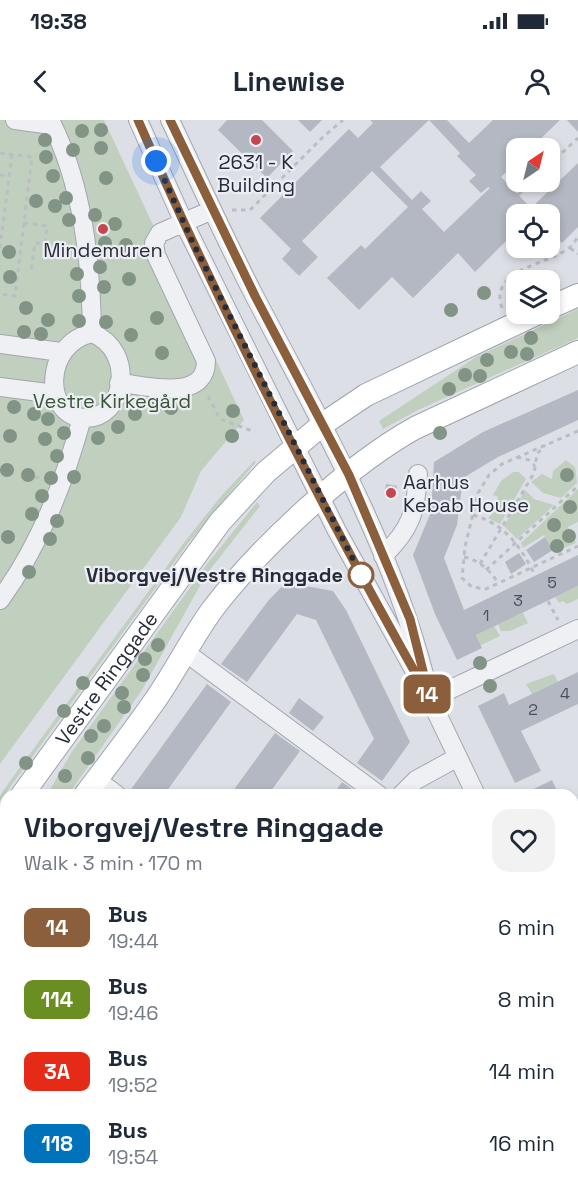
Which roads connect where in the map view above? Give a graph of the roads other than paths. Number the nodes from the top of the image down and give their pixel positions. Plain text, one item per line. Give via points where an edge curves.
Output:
1 (15, 120) edge
2 (138, 120) edge
3 (170, 120) edge
4 (51, 122) edge
5 (212, 210) junction
6 (184, 223) junction
7 (578, 295) edge
8 (560, 303) edge
9 (515, 324) edge
10 (92, 333) junction
11 (0, 344) edge
12 (61, 352) junction
13 (578, 352) edge
14 (119, 383) junction
15 (0, 387) edge
16 (56, 394) junction
17 (82, 418) junction
18 (323, 423) junction
19 (295, 446) junction
20 (418, 474) dead end
21 (349, 475) junction
22 (321, 498) junction
23 (383, 556) junction
24 (0, 600) edge
25 (578, 629) edge
26 (185, 652) junction
27 (430, 699) junction
28 (458, 757) junction
29 (91, 787) edge
30 (26, 789) edge
31 (371, 789) edge
32 (407, 789) edge
33 (473, 789) edge

1 - 4 street
2 - 6 street
3 - 5 street
4 - 10 street via 74,183 85,237
5 - 6 street
5 - 18 street
6 - 14 street via 157,236 154,249 206,362 204,375 184,388
6 - 19 street
7 - 8 main road
9 - 18 main road, Vestre Ringgade via 366,395
10 - 12 street via 80,336
10 - 14 street via 111,343 118,354
11 - 12 street
12 - 16 street via 55,375
13 - 21 main road via 396,438
14 - 17 street via 109,409
15 - 16 street
16 - 17 street via 62,406
17 - 24 street via 49,514 24,568
18 - 19 main road, Vestre Ringgade
18 - 21 street
19 - 22 street
19 - 30 main road, Vestre Ringgade via 220,522
20 - 23 street via 409,527
21 - 22 main road
21 - 23 street
22 - 26 main road via 229,589
22 - 27 street
23 - 27 street via 410,619
25 - 27 street
26 - 29 main road via 156,699
26 - 31 street
27 - 28 street
28 - 32 street
28 - 33 street

